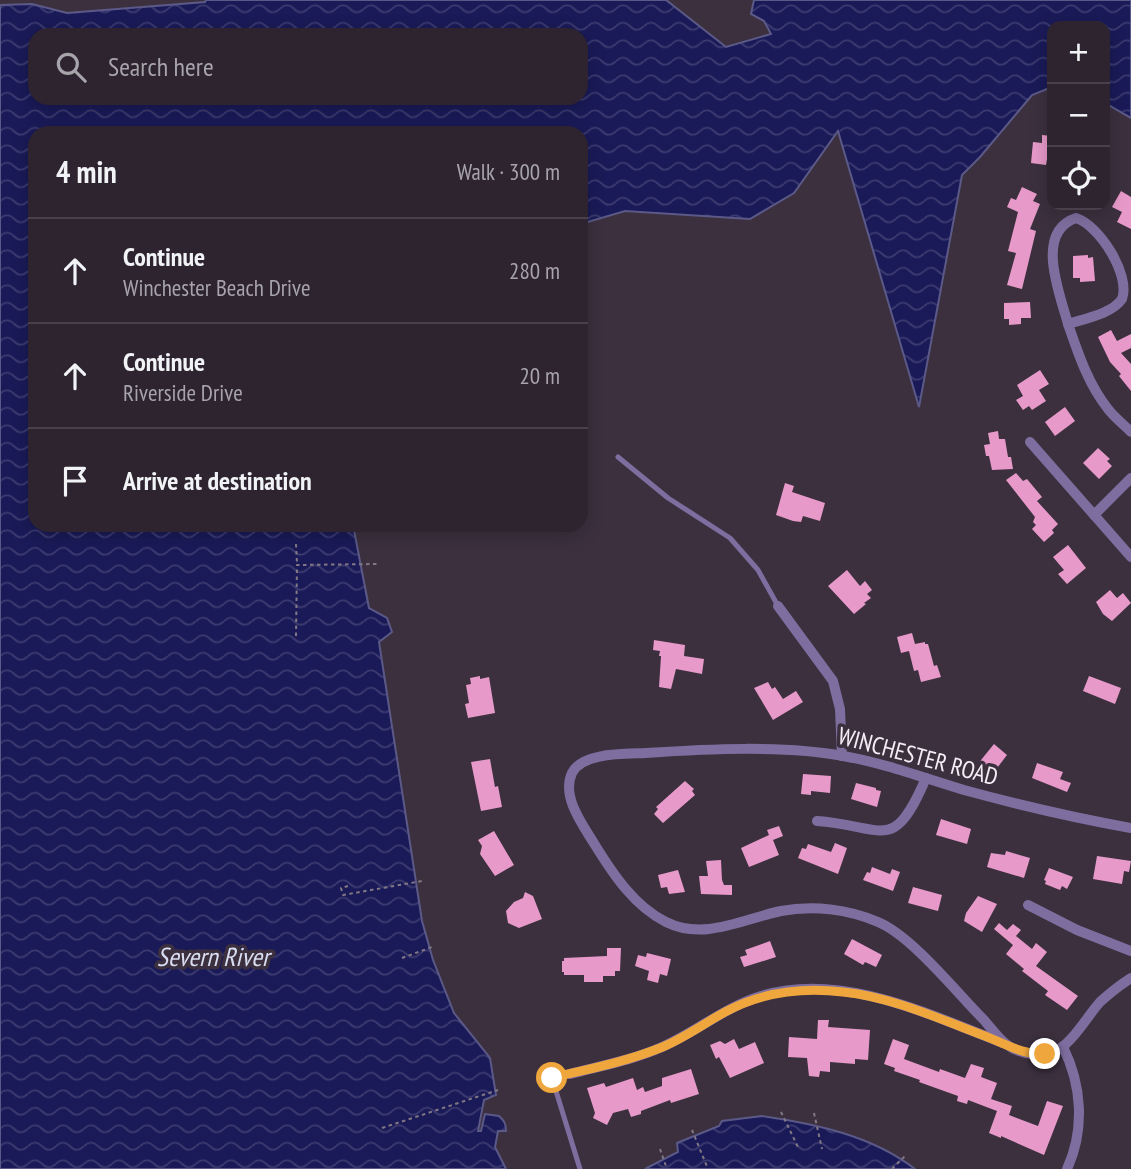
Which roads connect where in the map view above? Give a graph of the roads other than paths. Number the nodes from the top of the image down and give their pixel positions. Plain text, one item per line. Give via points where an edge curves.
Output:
1 (1068, 324) junction
2 (1131, 432) edge
3 (1030, 442) dead end
4 (618, 457) dead end
5 (1131, 478) edge
6 (1094, 515) junction
7 (1131, 557) edge
8 (778, 606) joint
9 (842, 756) junction
10 (926, 778) junction
11 (817, 821) dead end
12 (1131, 828) edge
13 (1028, 905) dead end
14 (1131, 951) edge
15 (1131, 978) edge
16 (1006, 1044) junction
17 (1063, 1046) junction
18 (570, 1074) joint
19 (580, 1169) edge
20 (1068, 1169) edge

1 - 1 street via 1107,310 1121,301 1126,289 1120,264 1103,236 1076,218 1058,229 1054,242 1055,275
1 - 2 street via 1098,394
3 - 6 street
4 - 8 lane via 668,498 730,538 758,570
5 - 6 street
6 - 7 street
8 - 9 street via 833,681 840,709
9 - 10 street, WINCHESTER ROAD
9 - 16 street, WINCHESTER ROAD via 789,751 606,755 577,766 569,793 585,829 620,881 652,914 677,927 694,929 725,927 797,909 837,910 882,923 940,973
10 - 11 street via 912,810 887,832
10 - 12 street, WINCHESTER ROAD
13 - 14 street
15 - 17 street via 1101,1002
16 - 17 street via 1036,1055
16 - 18 street via 874,998 797,990 762,996 724,1012 662,1047
17 - 20 street via 1073,1066 1079,1113 1077,1144
18 - 19 lane via 552,1078

